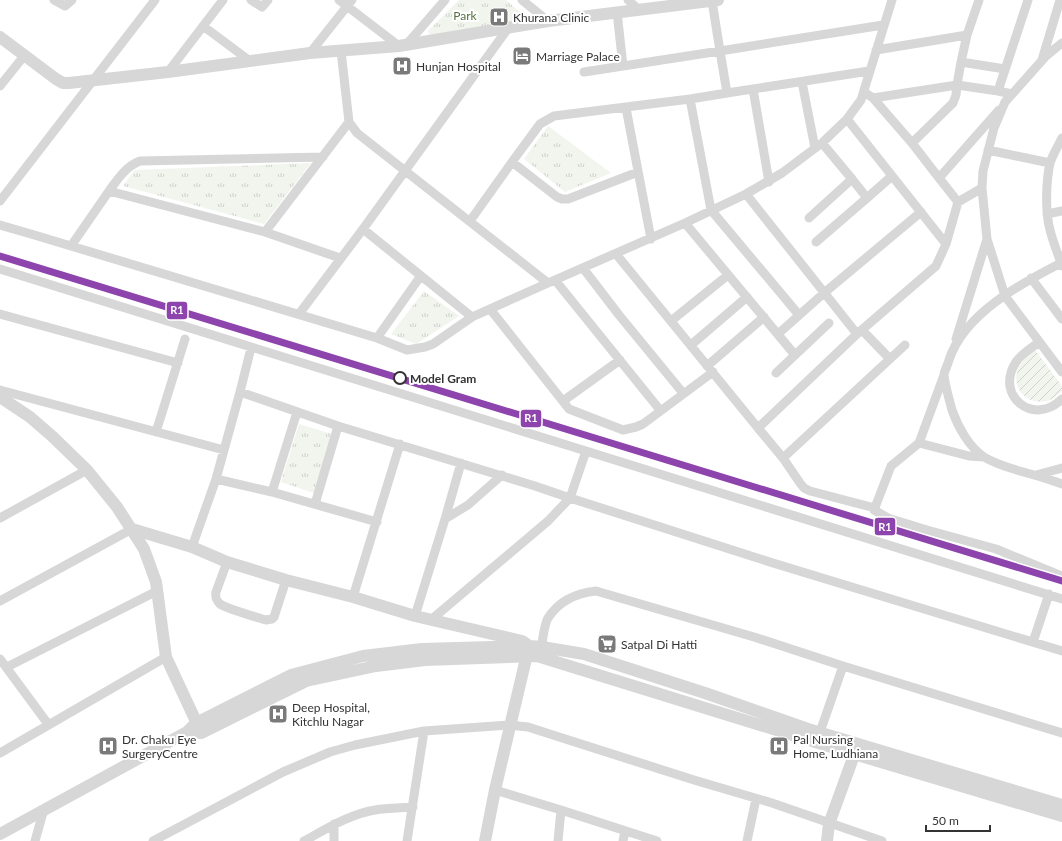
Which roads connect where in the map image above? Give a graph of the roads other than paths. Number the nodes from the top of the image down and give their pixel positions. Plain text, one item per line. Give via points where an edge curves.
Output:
1 (54, 0) edge
2 (72, 0) edge
3 (223, 0) edge
4 (251, 0) edge
5 (268, 0) edge
6 (339, 0) edge
7 (445, 0) edge
8 (522, 0) edge
9 (628, 0) edge
10 (715, 0) edge
11 (892, 0) edge
12 (978, 0) edge
13 (1028, 0) edge
14 (1060, 0) edge
15 (153, 1) edge
16 (349, 3) edge
17 (638, 9) junction
18 (617, 12) junction
19 (548, 21) junction
20 (884, 25) junction
21 (203, 26) junction
22 (510, 27) junction
23 (967, 35) junction
24 (0, 37) edge
25 (1062, 42) edge
26 (403, 45) junction
27 (876, 50) junction
28 (341, 51) junction
29 (720, 51) junction
30 (310, 53) junction
31 (24, 56) junction
32 (250, 61) junction
33 (1042, 61) junction
34 (961, 62) junction
35 (623, 66) junction
36 (1006, 69) junction
37 (869, 71) junction
38 (168, 72) junction
39 (584, 72) dead end
40 (94, 81) junction
41 (802, 82) junction
42 (957, 84) junction
43 (0, 86) edge
44 (753, 89) junction
45 (998, 91) junction
46 (864, 92) junction
47 (727, 93) junction
48 (1012, 94) junction
49 (873, 98) junction
50 (690, 99) junction
51 (1005, 102) junction
52 (626, 108) junction
53 (847, 119) junction
54 (349, 122) junction
55 (1061, 141) edge
56 (912, 144) junction
57 (819, 146) junction
58 (988, 150) junction
59 (323, 157) junction
60 (512, 162) junction
61 (1050, 163) junction
62 (405, 170) junction
63 (638, 172) junction
64 (892, 176) junction
65 (939, 178) junction
66 (852, 179) junction
67 (769, 182) junction
68 (982, 188) junction
69 (108, 191) junction
70 (746, 194) junction
71 (867, 198) junction
72 (0, 201) edge
73 (958, 202) junction
74 (711, 210) junction
75 (1062, 211) edge
76 (921, 212) junction
77 (1047, 214) junction
78 (808, 218) dead end
79 (470, 221) junction
80 (685, 224) junction
81 (0, 226) edge
82 (362, 229) junction
83 (265, 232) junction
84 (651, 238) junction
85 (986, 239) junction
86 (816, 242) dead end
87 (946, 244) junction
88 (71, 246) junction
89 (616, 254) junction
90 (340, 258) junction
91 (1062, 264) edge
92 (583, 268) junction
93 (0, 269) edge
94 (728, 275) junction
95 (420, 277) junction
96 (1031, 278) junction
97 (551, 281) junction
98 (824, 293) junction
99 (1005, 296) junction
100 (747, 297) junction
101 (490, 309) junction
102 (0, 314) edge
103 (298, 314) junction
104 (799, 315) junction
105 (764, 317) junction
106 (472, 318) junction
107 (1062, 319) edge
108 (671, 321) junction
109 (829, 324) dead end
110 (860, 332) junction
111 (778, 334) junction
112 (377, 338) junction
113 (185, 339) dead end
114 (1039, 342) junction
115 (691, 345) junction
116 (905, 345) dead end
117 (251, 348) junction
118 (952, 352) junction
119 (795, 355) junction
120 (890, 359) junction
121 (620, 360) junction
122 (178, 363) junction
123 (710, 369) junction
124 (1062, 372) edge
125 (776, 373) dead end
126 (944, 375) junction
127 (0, 390) edge
128 (240, 392) junction
129 (683, 393) junction
130 (0, 397) edge
131 (1062, 399) edge
132 (563, 401) junction
133 (660, 410) junction
134 (297, 412) junction
135 (338, 426) junction
136 (758, 428) junction
137 (156, 432) junction
138 (919, 443) junction
139 (400, 444) junction
140 (224, 450) junction
141 (586, 452) junction
142 (984, 457) junction
143 (784, 458) junction
144 (461, 463) junction
145 (1062, 468) edge
146 (87, 470) junction
147 (502, 475) junction
148 (1036, 475) junction
149 (216, 479) junction
150 (1062, 484) edge
151 (272, 492) junction
152 (570, 498) junction
153 (315, 504) junction
154 (875, 508) junction
155 (0, 518) edge
156 (445, 519) junction
157 (377, 522) junction
158 (132, 528) junction
159 (192, 547) junction
160 (228, 562) junction
161 (1062, 576) edge
162 (286, 580) junction
163 (157, 591) junction
164 (1049, 594) junction
165 (354, 597) junction
166 (1062, 599) edge
167 (0, 601) edge
168 (415, 616) junction
169 (432, 619) junction
170 (1033, 642) junction
171 (528, 651) junction
172 (1062, 651) edge
173 (541, 652) junction
174 (166, 657) junction
175 (0, 659) edge
176 (844, 666) junction
177 (7, 667) junction
178 (48, 724) junction
179 (509, 725) junction
180 (198, 728) junction
181 (424, 731) junction
182 (820, 732) junction
183 (1062, 733) edge
184 (856, 749) junction
185 (0, 753) edge
186 (495, 790) junction
187 (756, 799) junction
188 (1062, 805) edge
189 (413, 807) junction
190 (44, 809) junction
191 (561, 810) junction
192 (1062, 816) edge
193 (334, 824) junction
194 (830, 824) junction
195 (625, 831) junction
196 (0, 834) edge
197 (35, 841) edge
198 (153, 841) edge
199 (304, 841) edge
200 (334, 841) edge
201 (407, 841) edge
202 (485, 841) edge
203 (558, 841) edge
204 (623, 841) edge
205 (657, 841) edge
206 (747, 841) edge
207 (827, 841) edge
208 (882, 841) edge

1 - 2 street via 65,6
3 - 21 street
4 - 5 street via 262,7
6 - 16 street
7 - 26 street
8 - 19 street
9 - 17 street
10 - 17 street
10 - 29 street
11 - 20 street
12 - 23 street
13 - 36 street
14 - 33 street
15 - 40 street
16 - 26 street
16 - 30 street
17 - 18 street
18 - 19 street
18 - 35 street
19 - 22 street
20 - 27 street
20 - 29 street
21 - 32 street
21 - 38 street
22 - 26 street
22 - 62 street
23 - 27 street
23 - 34 street
24 - 31 street
25 - 33 street
26 - 28 street
27 - 37 street
28 - 30 street
28 - 54 street
29 - 35 street
29 - 47 street
30 - 32 street
31 - 40 street via 63,83
31 - 43 street
32 - 38 street
33 - 48 street
34 - 36 street
34 - 42 street
35 - 39 street
36 - 45 street
37 - 41 street
37 - 46 street
38 - 40 street
40 - 72 street
41 - 44 street
41 - 57 street
42 - 45 street
42 - 49 street
42 - 56 street via 953,103
44 - 47 street
44 - 67 street
45 - 48 street
46 - 49 street
46 - 53 street
47 - 50 street
48 - 51 street
49 - 56 street
50 - 52 street
50 - 74 street
51 - 58 street
51 - 65 street
52 - 60 street via 554,116 540,124
52 - 63 street
53 - 57 street
53 - 64 street
54 - 59 street
54 - 62 street via 357,132
55 - 61 street
56 - 65 street
57 - 66 street
57 - 67 street
58 - 61 street
58 - 68 street
59 - 69 street via 140,161 131,164
59 - 83 street
60 - 63 street via 562,199 568,199
60 - 79 street
61 - 77 street
62 - 79 street
62 - 82 street
63 - 84 street
64 - 71 street
64 - 76 street
65 - 73 street
66 - 71 street
66 - 78 street
67 - 70 street
68 - 73 street
68 - 85 street
69 - 83 street
69 - 88 street
70 - 74 street
70 - 98 street
71 - 86 street
73 - 87 street
74 - 80 street
74 - 104 street
75 - 77 street
76 - 87 street
76 - 98 street
77 - 91 street
79 - 97 street
80 - 84 street
80 - 94 street
81 - 88 street
82 - 90 street
82 - 95 street
83 - 90 street
84 - 89 street
85 - 99 street
85 - 118 street
87 - 110 street via 936,266
88 - 103 street
89 - 92 street
89 - 108 street
90 - 103 street
91 - 96 street
92 - 97 street
92 - 129 street
93 - 117 street
94 - 100 street
94 - 108 street
95 - 106 street
95 - 112 street
96 - 99 street
96 - 107 street
97 - 101 street
97 - 121 street
98 - 104 street
98 - 110 street
99 - 114 street
99 - 118 street via 975,319
100 - 105 street
100 - 115 street
101 - 106 street
101 - 132 street
102 - 122 street
103 - 112 street
104 - 111 street
105 - 111 street
105 - 123 street
106 - 112 street via 433,344 416,349 407,350
108 - 115 street
109 - 119 street
110 - 120 street
110 - 136 street
111 - 119 street
113 - 122 street
114 - 124 street
114 - 131 street via 1016,361 1011,372 1010,390 1016,400 1034,410 1046,409
115 - 123 street
116 - 120 street
117 - 128 street
117 - 141 street
118 - 126 street
119 - 125 street
120 - 143 street
121 - 132 street
121 - 133 street
122 - 137 street
123 - 129 street
123 - 136 street
126 - 138 street
126 - 142 street via 954,415 967,440
127 - 137 street
128 - 134 street
128 - 140 street
129 - 133 street
130 - 146 street via 30,417
132 - 133 street via 569,409 623,430 636,427
134 - 135 street
134 - 151 street
135 - 139 street
135 - 153 street
136 - 143 street
137 - 140 street
138 - 142 street via 969,456
138 - 154 street via 890,466
139 - 144 street
139 - 157 street
140 - 149 street
141 - 152 street
141 - 164 street
142 - 148 street via 1002,466
143 - 154 street via 804,488
144 - 147 street
144 - 156 street
145 - 148 street
146 - 155 street
146 - 158 street
147 - 152 street
147 - 156 street via 468,505
148 - 150 street
149 - 151 street
149 - 159 street
151 - 153 street
152 - 169 street via 548,521
152 - 170 street via 773,564
153 - 157 street
154 - 161 street via 874,510 888,518 996,549
156 - 168 street
157 - 165 street
158 - 159 street
158 - 163 street via 146,554
158 - 167 street
159 - 160 street
160 - 162 street
160 - 162 street via 215,597 224,606 266,620 274,616
162 - 165 street
163 - 174 street
163 - 177 street
164 - 166 street
164 - 170 street
165 - 168 street
168 - 169 street
169 - 171 street via 522,641
170 - 172 street
171 - 173 street
171 - 179 street
171 - 180 street via 390,664 306,680
173 - 176 street via 548,619 556,608 583,592 596,591
173 - 182 street via 584,654
173 - 184 street
174 - 178 street
174 - 180 street
175 - 177 street
176 - 182 street
176 - 183 street
177 - 178 street
178 - 185 street
179 - 181 street
179 - 186 street
179 - 187 street via 528,727
180 - 190 street
181 - 189 street
181 - 198 street via 355,745 309,760
182 - 184 street
184 - 188 street
184 - 192 street
184 - 194 street
186 - 191 street
186 - 202 street
187 - 194 street
187 - 206 street
189 - 193 street via 375,810
189 - 201 street
190 - 196 street
190 - 197 street
191 - 195 street
191 - 203 street
193 - 199 street
193 - 200 street
194 - 207 street
194 - 208 street
195 - 204 street
195 - 205 street

